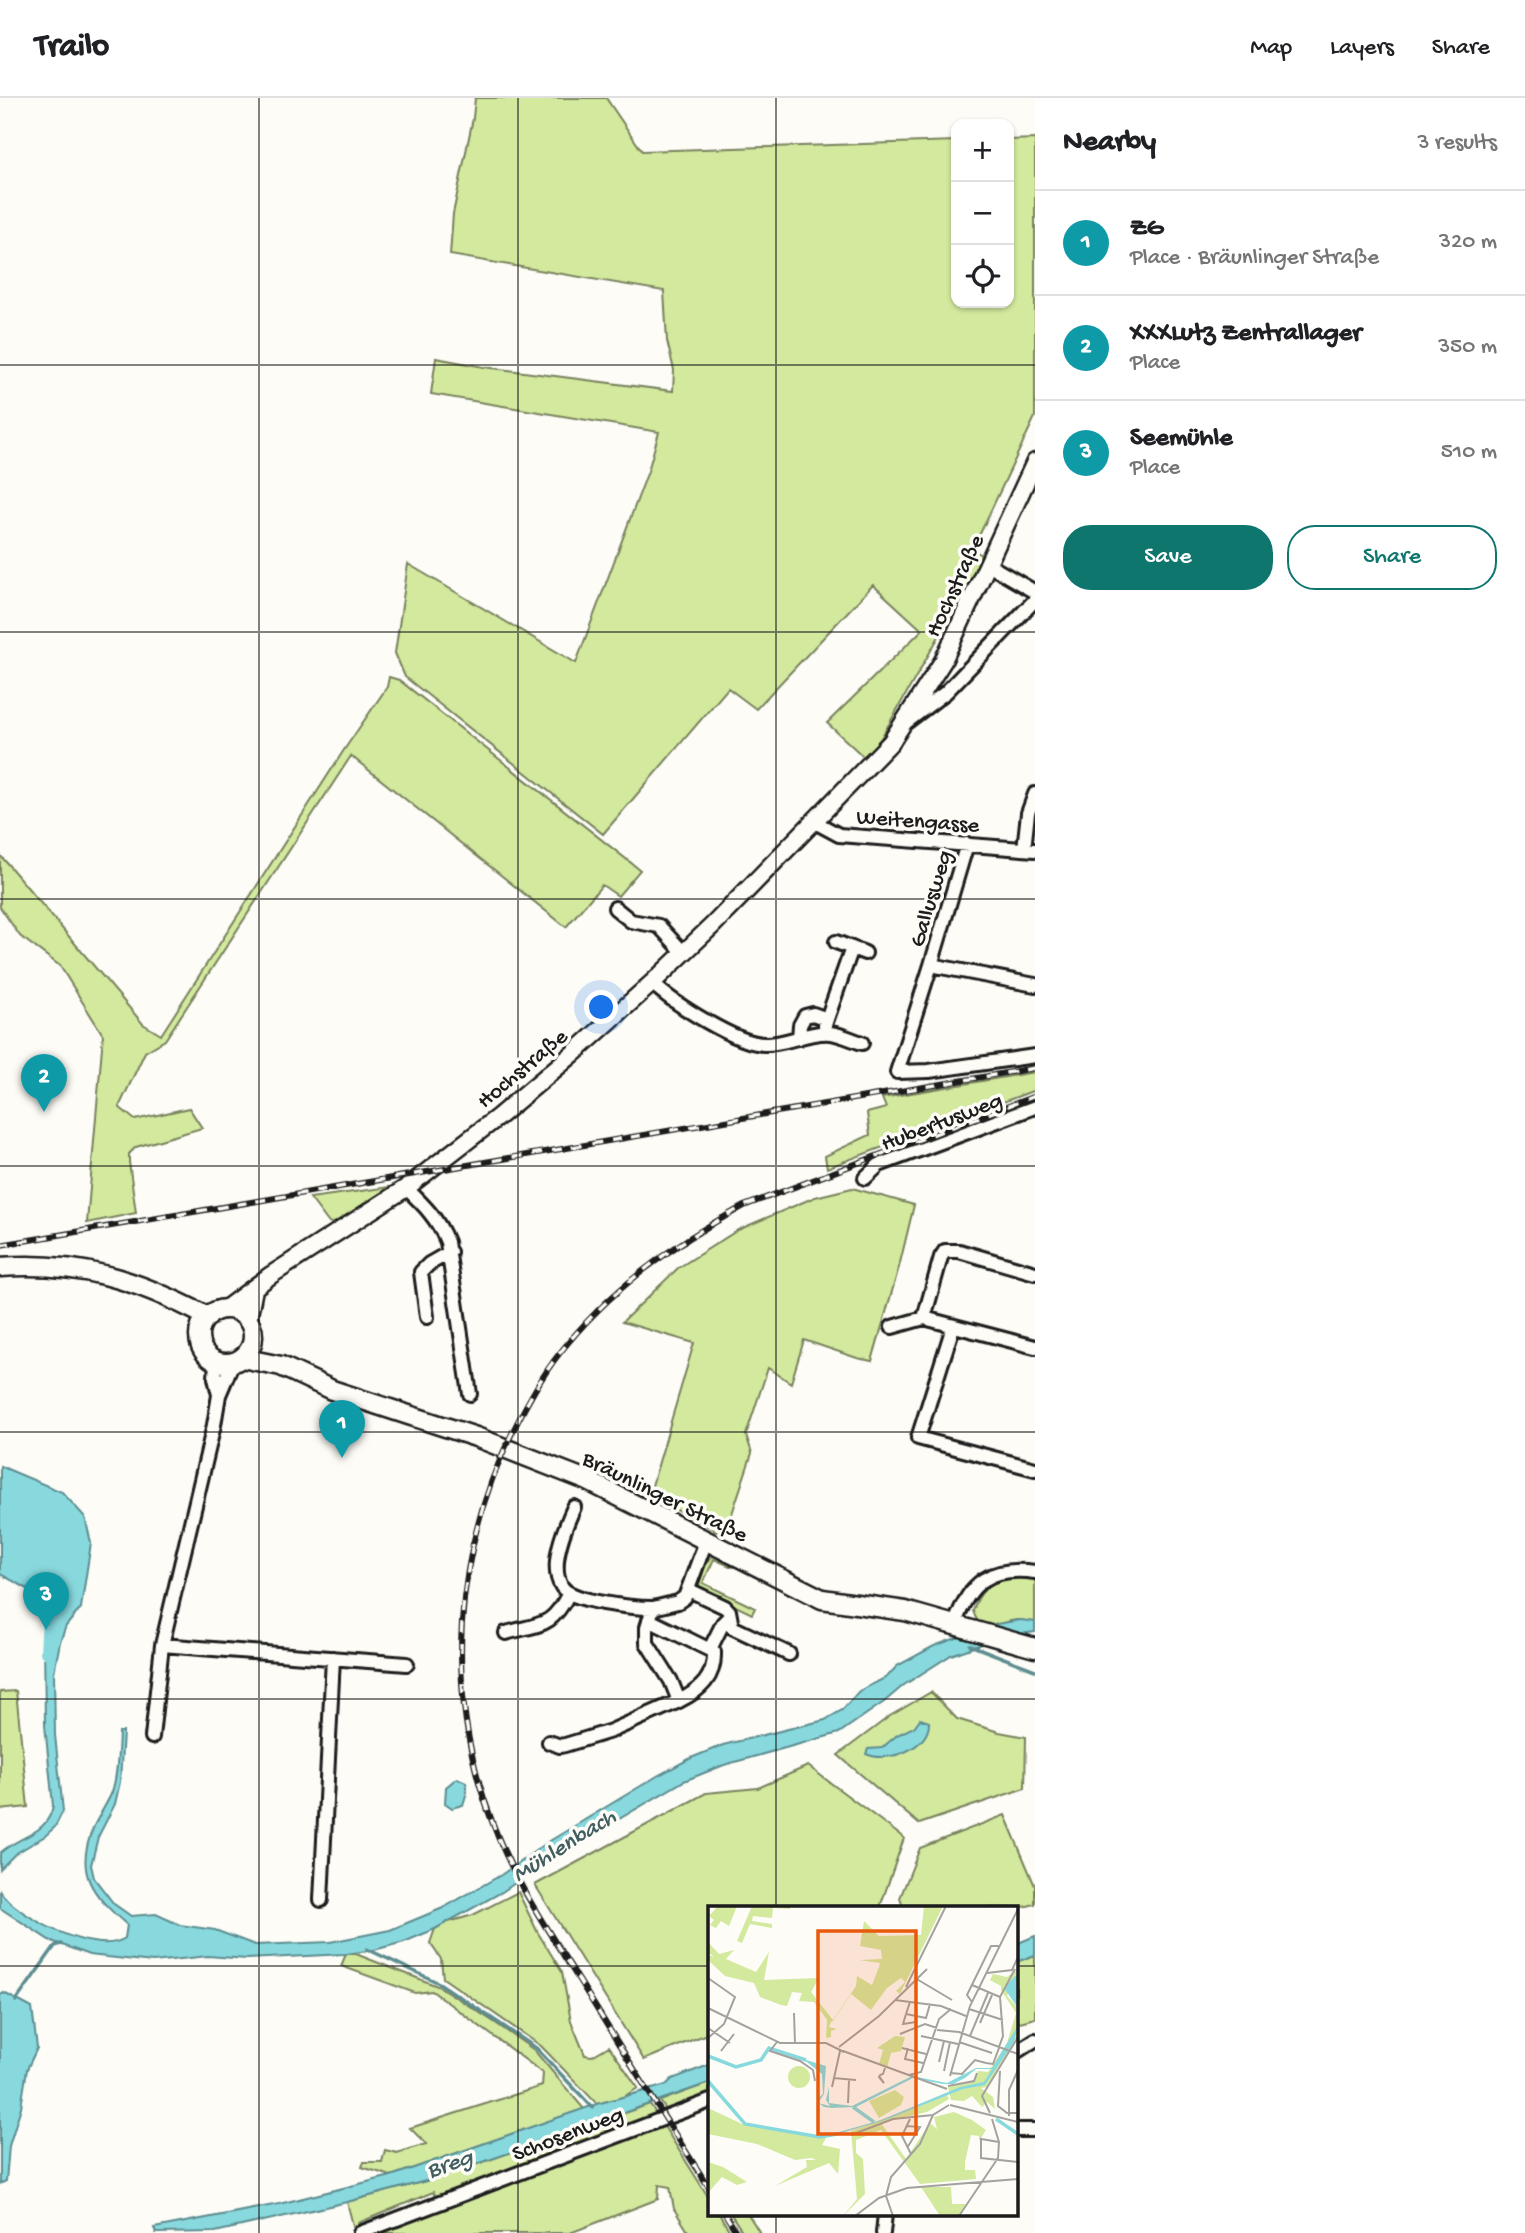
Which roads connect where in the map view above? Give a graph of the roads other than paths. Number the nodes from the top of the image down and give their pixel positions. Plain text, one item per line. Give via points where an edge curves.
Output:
1 (1035, 462) edge
2 (987, 564) junction
3 (1035, 592) edge
4 (1035, 600) edge
5 (905, 723) junction
6 (1035, 794) edge
7 (813, 821) junction
8 (967, 844) junction
9 (1030, 849) edge
10 (615, 908) dead end
11 (836, 942) dead end
12 (684, 953) junction
13 (931, 965) junction
14 (652, 983) junction
15 (1035, 985) edge
16 (827, 1019) junction
17 (822, 1033) junction
18 (799, 1038) junction
19 (862, 1043) dead end
20 (1035, 1056) edge
21 (1035, 1107) edge
22 (865, 1178) dead end
23 (406, 1188) junction
24 (450, 1252) junction
25 (0, 1267) edge
26 (1035, 1273) edge
27 (254, 1289) junction
28 (427, 1317) dead end
29 (924, 1318) junction
30 (211, 1320) junction
31 (248, 1320) junction
32 (891, 1326) dead end
33 (953, 1327) junction
34 (253, 1340) junction
35 (1035, 1347) edge
36 (230, 1360) junction
37 (281, 1366) junction
38 (470, 1394) dead end
39 (1035, 1469) edge
40 (573, 1507) dead end
41 (706, 1541) junction
42 (1035, 1572) edge
43 (689, 1590) junction
44 (569, 1594) junction
45 (651, 1614) junction
46 (729, 1617) junction
47 (955, 1624) junction
48 (506, 1633) dead end
49 (162, 1645) junction
50 (1035, 1648) edge
51 (710, 1649) junction
52 (789, 1654) dead end
53 (333, 1658) junction
54 (407, 1664) dead end
55 (679, 1701) junction
56 (152, 1737) dead end
57 (549, 1742) dead end
58 (321, 1900) dead end
59 (1035, 2040) edge
60 (1018, 2051) edge
61 (708, 2101) edge
62 (360, 2233) edge

1 - 2 street, Hochstraße
2 - 3 street
2 - 5 street, Hochstraße via 943,661
4 - 5 street, Hochstraße via 946,692
5 - 7 street, Hochstraße
6 - 9 street, Weitengasse via 1028,813
7 - 8 street, Weitengasse via 839,835
7 - 12 street, Hochstraße
8 - 9 street, Weitengasse
8 - 13 street, Gallusweg
10 - 12 street via 631,921 659,926
11 - 16 street via 858,951
12 - 14 street, Hochstraße
13 - 15 street, Gallusweg
13 - 20 street, Gallusweg via 897,1072
14 - 18 street via 666,996 746,1042 770,1044
14 - 23 street, Hochstraße via 498,1117
16 - 17 street
16 - 18 street via 805,1016
17 - 18 street
17 - 19 street
21 - 22 street, Hubertusweg via 879,1165
23 - 24 street via 440,1225
23 - 27 street, Hochstraße
24 - 28 street via 421,1272
24 - 38 street
25 - 30 main road via 89,1271 132,1282
26 - 29 street via 945,1251
27 - 30 street, Hochstraße
27 - 31 street
29 - 32 street
29 - 33 street
30 - 31 main road via 237,1312
30 - 36 main road via 203,1349
31 - 34 main road
33 - 35 street
33 - 39 street via 918,1438
34 - 36 main road via 249,1350
34 - 37 main road, Bräunlinger Straße
36 - 37 main road, Bräunlinger Straße
36 - 49 street via 215,1378 219,1395 214,1425
37 - 41 main road, Bräunlinger Straße via 332,1390 476,1437 579,1477
40 - 44 street via 558,1556 559,1581
41 - 43 street
41 - 47 main road, Bräunlinger Straße via 822,1599 905,1611
42 - 47 street via 1004,1572 984,1578 972,1588
43 - 45 street via 677,1602
43 - 46 street via 725,1607
44 - 45 street
44 - 48 street via 551,1621
45 - 51 street
45 - 55 street via 647,1643
46 - 51 street
46 - 52 street via 732,1627
47 - 50 main road, Bräunlinger Straße
49 - 53 street
49 - 56 street
51 - 55 street via 714,1658 707,1680 698,1692
53 - 54 street
53 - 58 street
55 - 57 street via 611,1731 565,1745
59 - 60 street
61 - 62 street, Schosenweg

